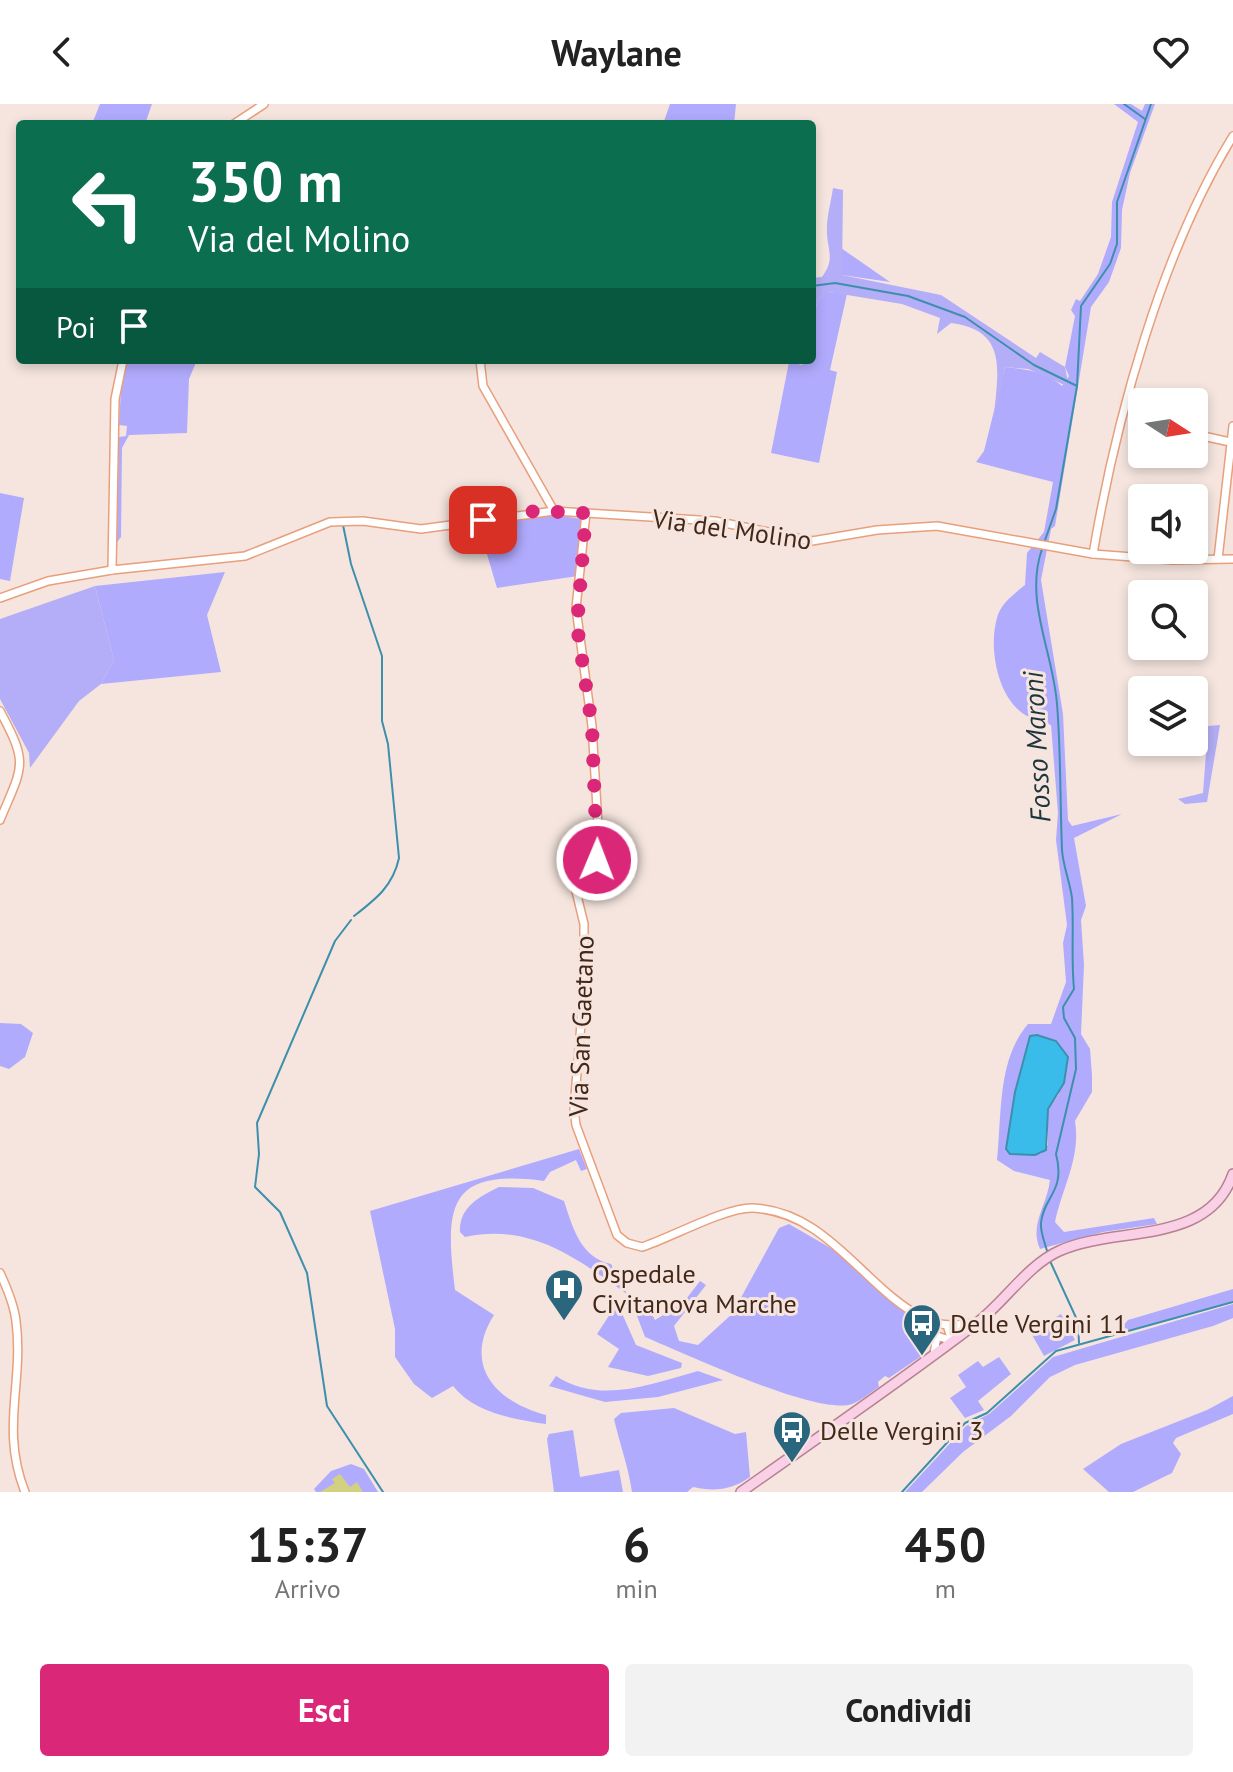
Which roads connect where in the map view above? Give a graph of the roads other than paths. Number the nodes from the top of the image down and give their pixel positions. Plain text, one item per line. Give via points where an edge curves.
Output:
1 (264, 104) edge
2 (240, 120) edge
3 (1233, 136) edge
4 (122, 364) edge
5 (480, 364) edge
6 (1233, 426) edge
7 (1208, 437) edge
8 (1230, 442) junction
9 (554, 511) junction
10 (586, 513) junction
11 (1093, 554) junction
12 (1218, 559) junction
13 (1233, 559) edge
14 (112, 570) junction
15 (0, 598) edge
16 (0, 711) edge
17 (0, 820) edge
18 (1233, 1179) edge
19 (0, 1273) edge
20 (929, 1321) junction
21 (978, 1322) junction
22 (947, 1325) junction
23 (937, 1336) junction
24 (952, 1341) junction
25 (934, 1354) junction
26 (25, 1492) edge
27 (741, 1492) edge

1 - 2 street
3 - 11 street via 1199,199 1140,356 1114,445
4 - 14 street via 115,399
5 - 9 street via 483,386
6 - 8 street
7 - 8 street
8 - 12 street
9 - 10 street, Via del Molino
9 - 14 street, Via del Molino via 421,529 337,521 245,556
10 - 11 street, Via del Molino via 715,521 812,541 937,526
10 - 20 street, Via San Gaetano via 577,626 592,726 599,841 594,866 574,883 584,924 574,1109 617,1235 642,1247 734,1212 758,1209 820,1231
11 - 12 street, Via del Molino
12 - 13 street, Via del Molino
14 - 15 street, Via del Molino via 48,581
16 - 17 street via 22,755 22,766
18 - 21 main road via 1220,1199 1194,1219 1044,1259
19 - 26 street via 16,1320 9,1406 15,1471
20 - 22 street, Via San Gaetano
20 - 23 street, Via San Gaetano
21 - 22 street, Via San Gaetano
21 - 24 main road
22 - 24 street
23 - 24 street
23 - 25 street
24 - 25 main road
25 - 27 main road

